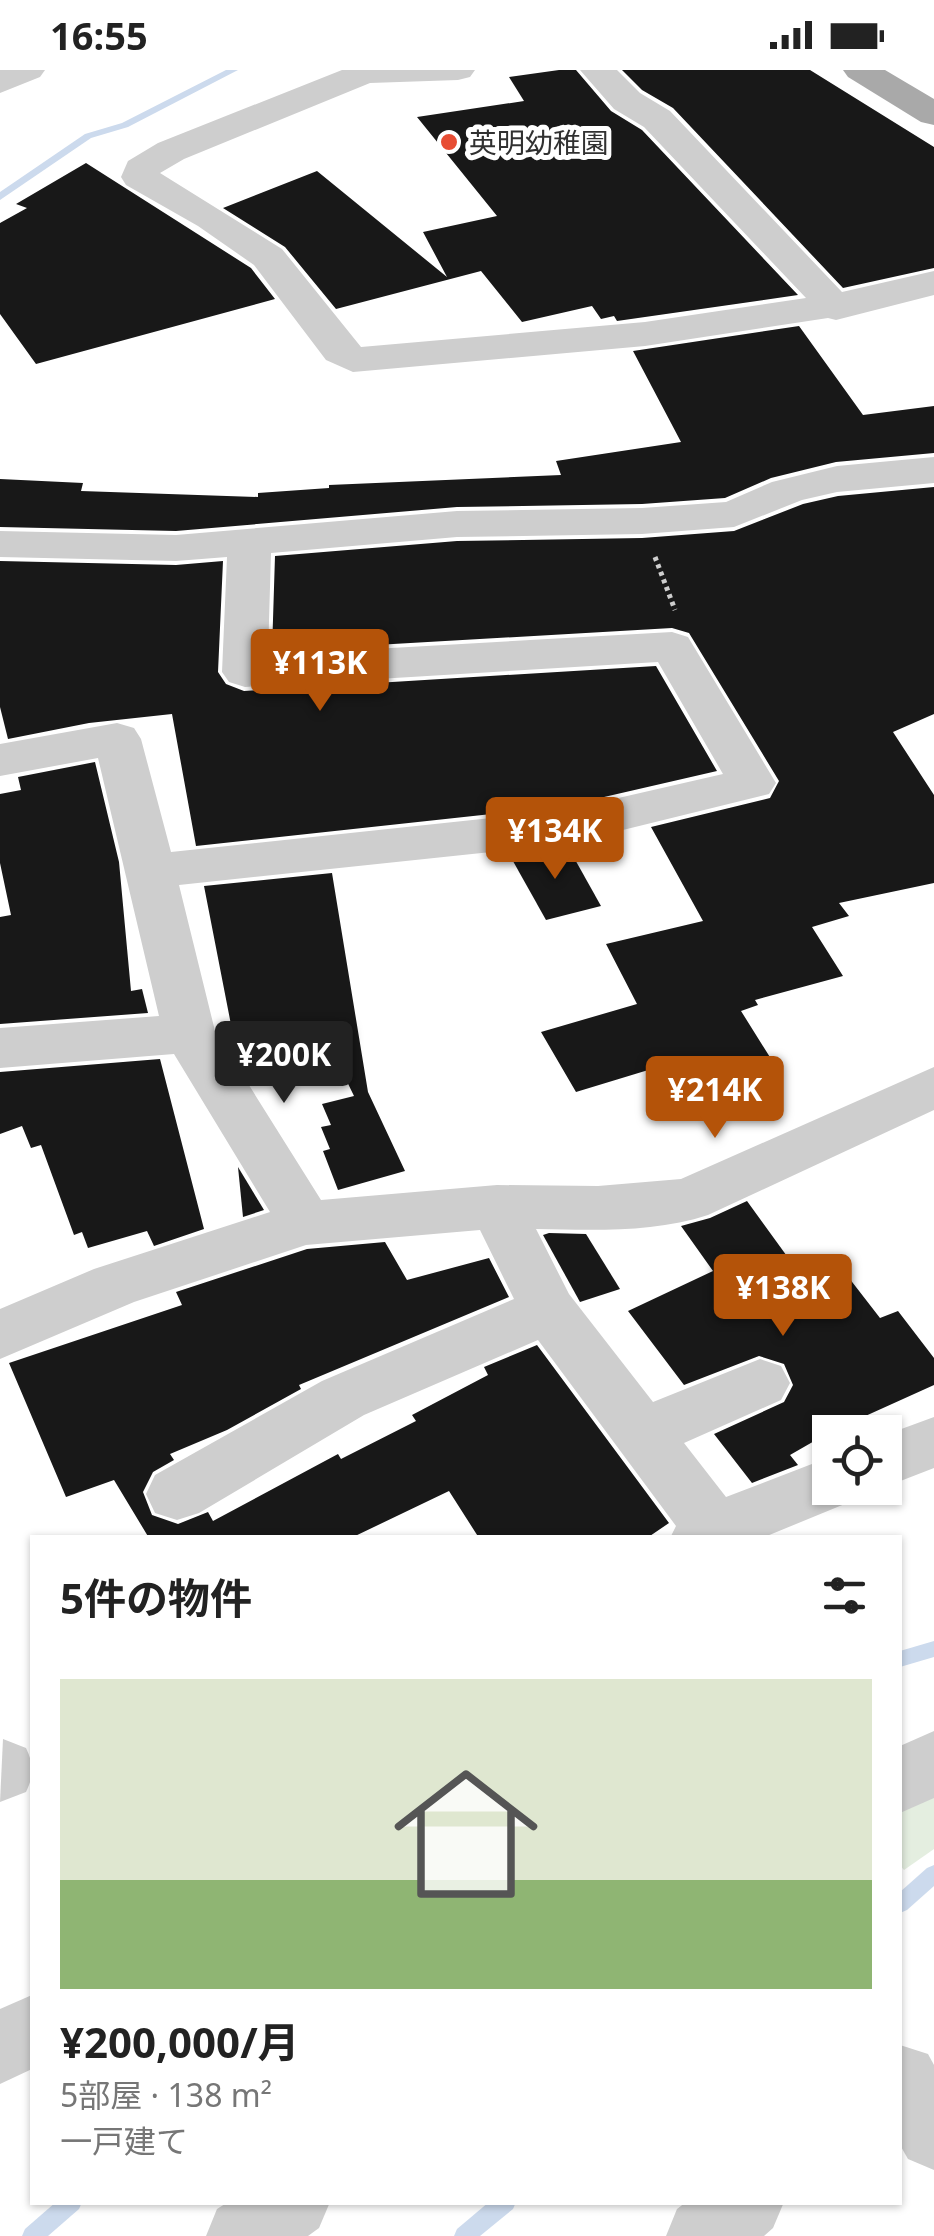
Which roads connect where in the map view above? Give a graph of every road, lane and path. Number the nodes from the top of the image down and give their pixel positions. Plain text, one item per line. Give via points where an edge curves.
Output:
1 (28, 70) edge
2 (458, 70) edge
3 (597, 70) edge
4 (860, 70) edge
5 (906, 70) edge
6 (363, 72) edge
7 (0, 82) edge
8 (934, 86) edge
9 (934, 114) edge
10 (934, 283) edge
11 (836, 308) junction
12 (934, 470) edge
13 (642, 521) junction
14 (249, 542) junction
15 (0, 544) edge
16 (672, 647) junction
17 (0, 760) edge
18 (150, 871) junction
19 (189, 1034) junction
20 (0, 1048) edge
21 (934, 1087) edge
22 (498, 1206) junction
23 (306, 1223) junction
24 (548, 1310) junction
25 (0, 1335) edge
26 (760, 1384) dead end
27 (641, 1434) junction
28 (934, 1442) edge
29 (902, 1454) edge
30 (812, 1490) edge
31 (176, 1494) dead end
32 (708, 1533) edge
33 (934, 1762) edge
34 (902, 1781) edge
35 (30, 2031) edge
36 (0, 2048) edge
37 (289, 2205) edge
38 (742, 2205) edge
39 (244, 2236) edge
40 (704, 2236) edge

1 - 7 street
2 - 6 street
3 - 11 street via 627,101 657,119
4 - 9 main road
5 - 8 main road
6 - 11 street via 172,152 142,169 140,177 268,257 352,360 660,336
10 - 11 street
12 - 13 street via 836,479 734,514
13 - 14 street via 457,524
13 - 16 path via 683,631
14 - 15 street via 176,548
14 - 16 street via 245,672
16 - 18 street via 752,782 566,827
17 - 18 street via 117,739
18 - 19 street
19 - 20 street
19 - 23 street
21 - 22 street via 688,1200 598,1208
22 - 23 street
22 - 24 street
23 - 25 street via 114,1285
24 - 27 street
24 - 31 street via 343,1398
26 - 27 street
27 - 32 street
28 - 29 street
30 - 32 street
33 - 34 street
35 - 36 street
37 - 39 street
38 - 40 street

